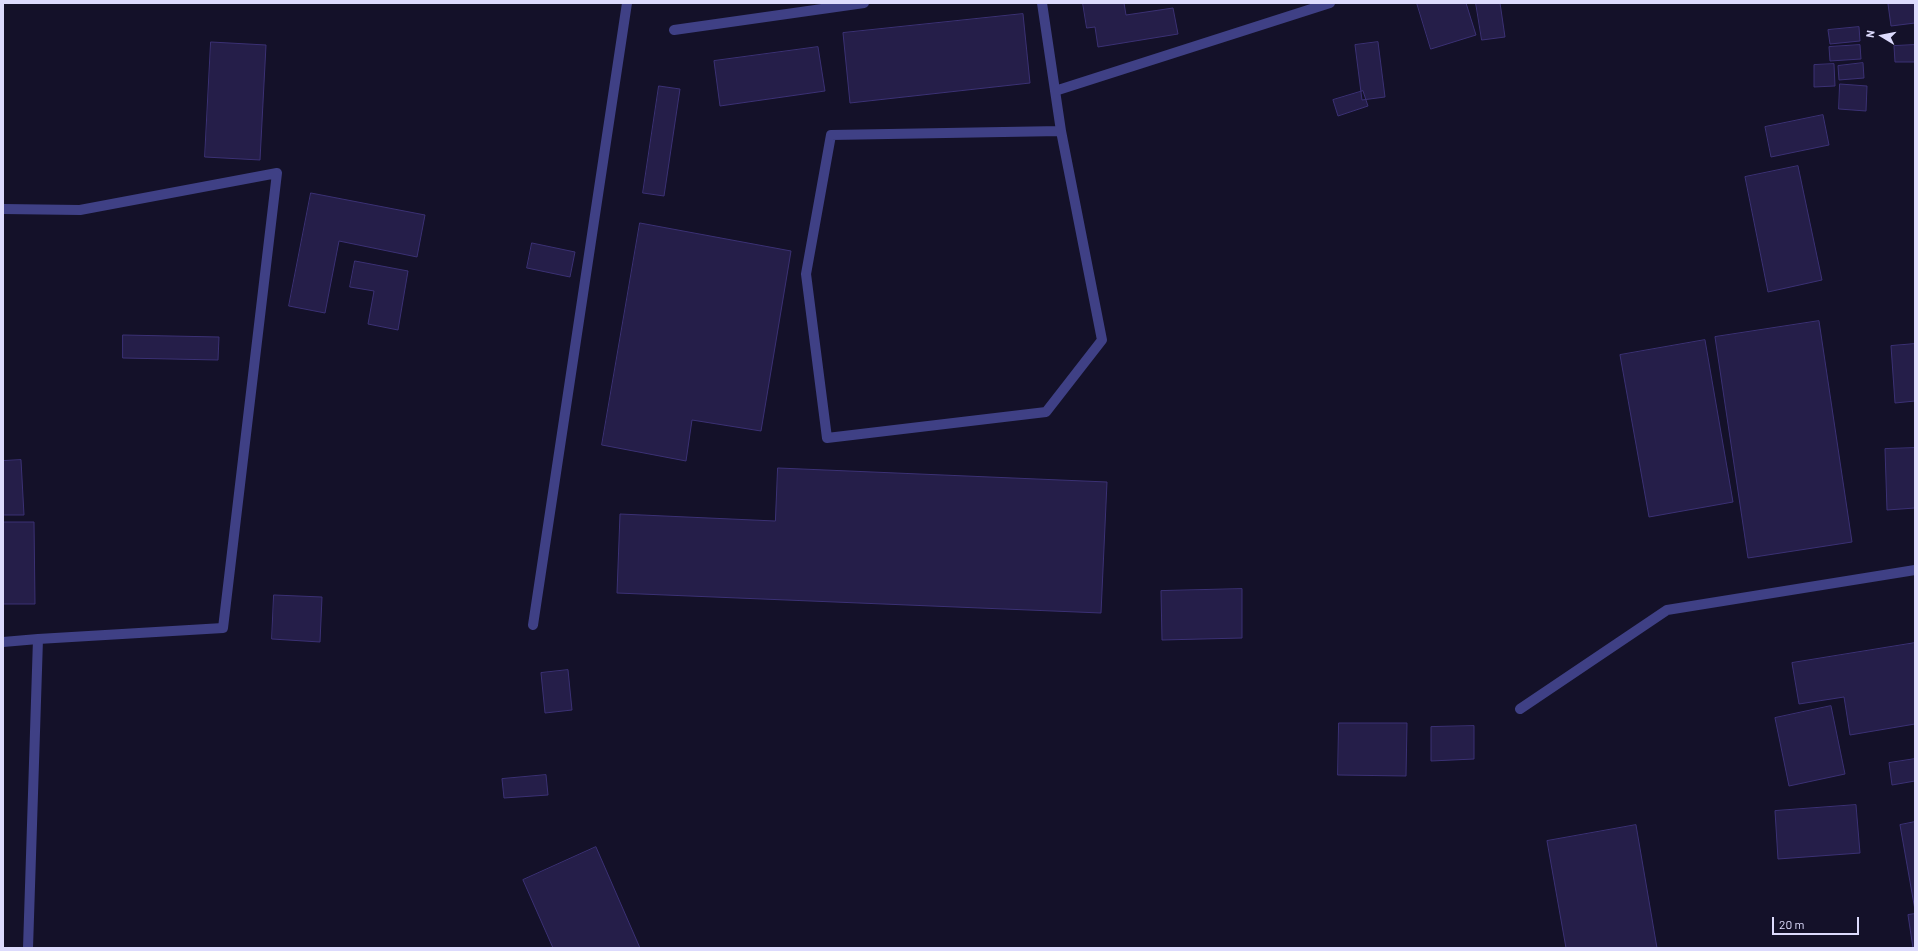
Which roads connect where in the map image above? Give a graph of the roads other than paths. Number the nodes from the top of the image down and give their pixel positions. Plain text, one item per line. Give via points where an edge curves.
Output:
1 (627, 3) edge
2 (864, 3) edge
3 (1042, 3) edge
4 (1330, 3) edge
5 (674, 30) dead end
6 (1055, 91) junction
7 (1061, 132) junction
8 (3, 209) edge
9 (1915, 570) edge
10 (533, 625) dead end
11 (38, 639) junction
12 (3, 642) edge
13 (1520, 709) dead end
14 (28, 948) edge

1 - 10 street
2 - 5 street
3 - 6 street
4 - 6 street
6 - 7 street
7 - 7 street via 1102,340 1046,412 827,438 806,274 831,135
8 - 11 street via 80,210 277,173 223,628
9 - 13 street via 1667,610
11 - 12 street
11 - 14 street

